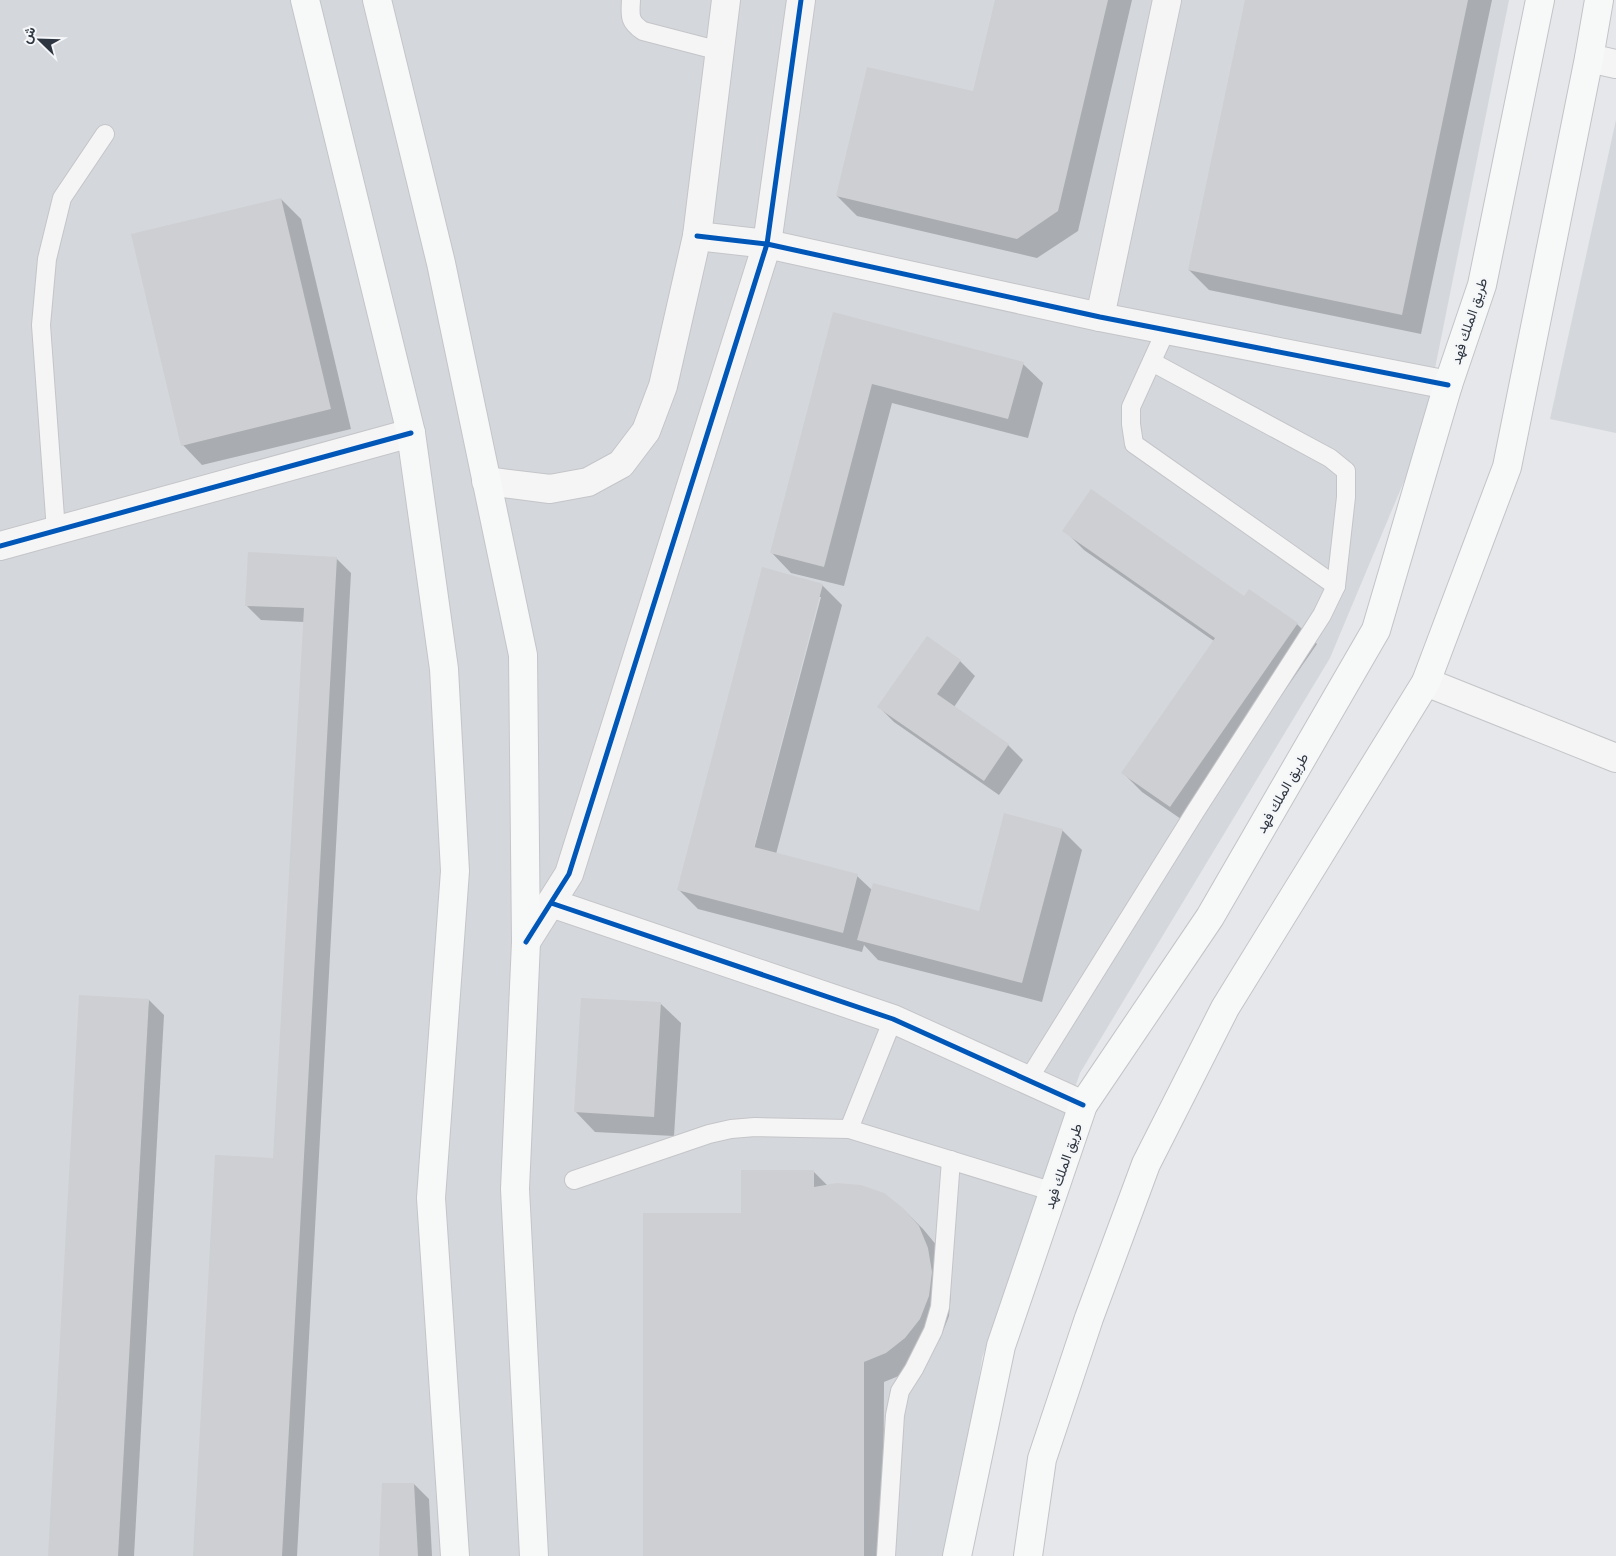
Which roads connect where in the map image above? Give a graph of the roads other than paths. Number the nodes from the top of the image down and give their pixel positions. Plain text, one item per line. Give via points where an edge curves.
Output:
1 (305, 0) edge
2 (376, 0) edge
3 (631, 0) edge
4 (726, 0) edge
5 (800, 0) edge
6 (1167, 0) edge
7 (1540, 0) edge
8 (1599, 0) edge
9 (720, 51) junction
10 (1589, 58) junction
11 (1616, 64) edge
12 (105, 134) dead end
13 (697, 236) junction
14 (767, 244) junction
15 (1100, 317) junction
16 (1166, 330) junction
17 (1152, 362) junction
18 (1448, 385) junction
19 (411, 433) junction
20 (486, 480) junction
21 (56, 531) junction
22 (0, 546) edge
23 (1336, 586) junction
24 (1426, 682) junction
25 (1616, 758) edge
26 (551, 904) junction
27 (526, 942) junction
28 (893, 1018) junction
29 (1028, 1080) junction
30 (1084, 1105) junction
31 (849, 1129) junction
32 (950, 1160) junction
33 (574, 1180) dead end
34 (1054, 1192) junction
35 (455, 1556) edge
36 (534, 1556) edge
37 (886, 1556) edge
38 (957, 1556) edge
39 (1028, 1556) edge

1 - 19 main road
2 - 20 main road via 441,263
3 - 9 lane via 630,16 634,25 643,31
4 - 9 street
5 - 14 street
6 - 15 street
7 - 18 main road, طريق الملك فهد via 1482,285
8 - 10 main road
9 - 13 street
10 - 11 street
10 - 24 main road via 1507,467
12 - 21 lane via 62,198 47,259 41,325
13 - 14 street
13 - 20 street via 663,386 646,430 621,464 588,482 550,490
14 - 15 street
14 - 26 street via 569,874
15 - 16 street
16 - 17 lane
16 - 18 street
17 - 23 lane via 1131,407 1134,444
17 - 23 lane via 1330,458 1346,471
18 - 30 main road, طريق الملك فهد via 1376,630 1210,917
19 - 21 street
19 - 35 main road via 444,669 455,871 431,1198
20 - 27 main road via 523,655
21 - 22 street
23 - 29 lane via 1322,615
24 - 25 street
24 - 39 main road via 1225,1008 1146,1164 1089,1318 1042,1459
26 - 27 street
26 - 28 street
27 - 36 main road via 515,1189
28 - 29 street
28 - 31 lane
29 - 30 street
30 - 34 main road, طريق الملك فهد
31 - 32 lane
31 - 33 lane via 731,1128
32 - 34 lane
32 - 37 lane via 940,1307 933,1330 900,1391 895,1415
34 - 38 main road, طريق الملك فهد via 1001,1346

